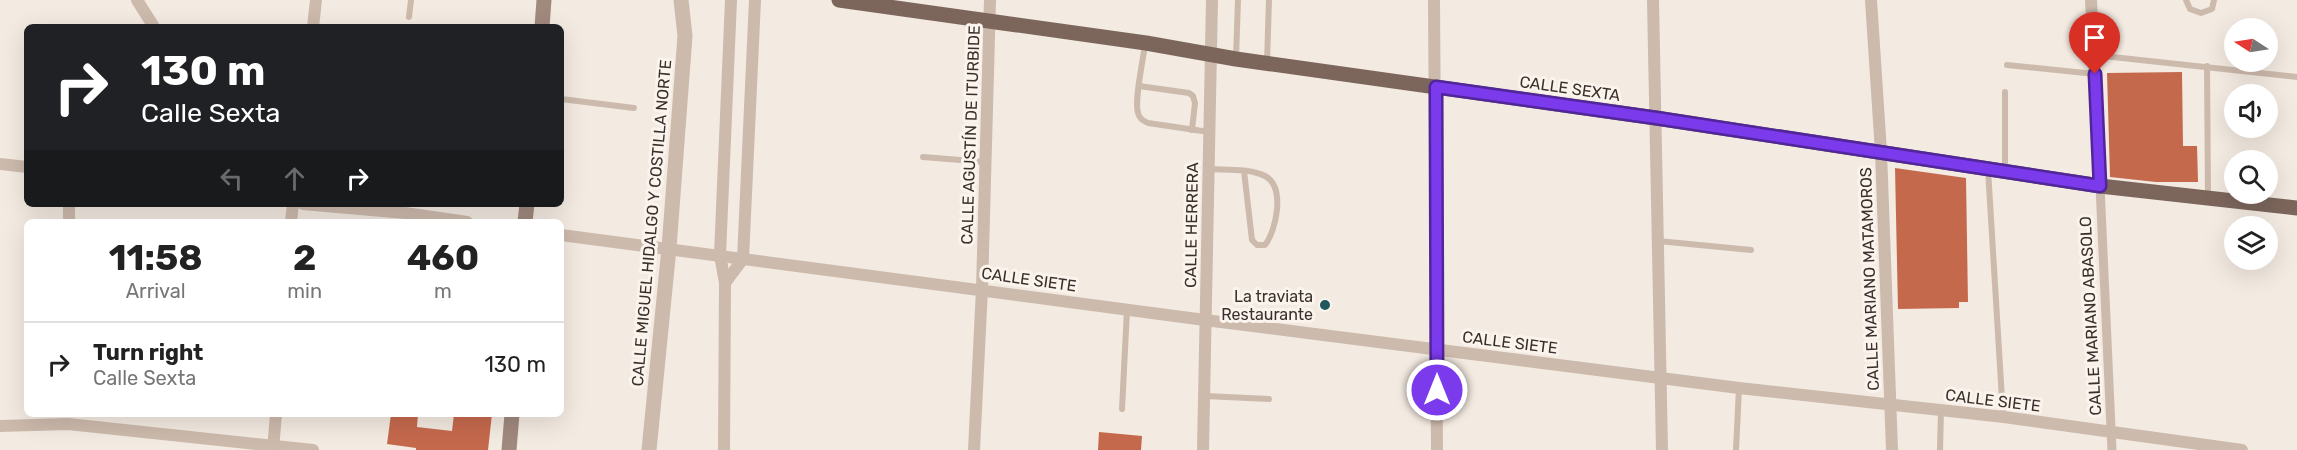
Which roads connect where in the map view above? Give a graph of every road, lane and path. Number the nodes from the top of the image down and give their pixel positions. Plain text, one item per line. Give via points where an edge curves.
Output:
1 (137, 0) edge
2 (316, 0) edge
3 (411, 0) edge
4 (544, 0) edge
5 (681, 0) edge
6 (731, 0) edge
7 (755, 0) edge
8 (839, 0) edge
9 (990, 0) edge
10 (1212, 0) edge
11 (1238, 0) edge
12 (1269, 0) edge
13 (1434, 0) edge
14 (1653, 0) edge
15 (1871, 0) edge
16 (2091, 0) edge
17 (2186, 0) edge
18 (2214, 0) edge
19 (410, 17) dead end
20 (989, 23) junction
21 (152, 24) edge
22 (313, 24) edge
23 (542, 24) edge
24 (1146, 43) junction
25 (1212, 55) junction
26 (2094, 55) junction
27 (1236, 59) junction
28 (1267, 63) junction
29 (2007, 66) dead end
30 (2207, 66) junction
31 (2095, 74) junction
32 (2297, 77) edge
33 (1140, 86) junction
34 (1436, 87) junction
35 (2005, 92) dead end
36 (564, 99) edge
37 (634, 108) dead end
38 (1656, 118) junction
39 (1192, 130) junction
40 (1210, 132) junction
41 (726, 148) junction
42 (749, 148) junction
43 (1881, 152) junction
44 (923, 157) dead end
45 (985, 162) junction
46 (0, 164) edge
47 (24, 167) edge
48 (1209, 169) junction
49 (1988, 169) junction
50 (1244, 171) junction
51 (2006, 171) junction
52 (2100, 186) junction
53 (2208, 198) junction
54 (364, 207) edge
55 (2297, 208) edge
56 (405, 209) edge
57 (453, 219) edge
58 (564, 235) edge
59 (1658, 241) junction
60 (669, 248) junction
61 (1751, 250) dead end
62 (720, 255) junction
63 (743, 259) junction
64 (725, 283) junction
65 (982, 289) junction
66 (1127, 310) junction
67 (1205, 320) junction
68 (1437, 349) junction
69 (1661, 378) junction
70 (1739, 388) junction
71 (1204, 396) junction
72 (1269, 399) dead end
73 (1890, 405) junction
74 (1122, 409) dead end
75 (1941, 410) junction
76 (276, 417) edge
77 (512, 417) edge
78 (2004, 417) junction
79 (68, 419) edge
80 (0, 426) edge
81 (2112, 433) junction
82 (273, 447) edge
83 (313, 450) edge
84 (509, 450) edge
85 (649, 450) edge
86 (724, 450) edge
87 (974, 450) edge
88 (1203, 450) edge
89 (1437, 450) edge
90 (1662, 450) edge
91 (1736, 450) edge
92 (1892, 450) edge
93 (1940, 450) edge
94 (2112, 450) edge
95 (2242, 450) edge

1 - 21 street
2 - 22 street
3 - 19 lane
4 - 23 main road
5 - 60 street, CALLE MIGUEL HIDALGO Y COSTILLA NORTE via 685,36
6 - 41 street
7 - 42 street
8 - 20 main road, CALLE SEXTA
9 - 20 street, CALLE AGUSTÍN DE ITURBIDE
10 - 25 street, CALLE HERRERA
11 - 27 lane
12 - 28 lane
13 - 34 street
14 - 38 street
15 - 43 street, CALLE MARIANO MATAMOROS
16 - 26 street, CALLE MARIANO ABASOLO
17 - 18 lane via 2190,9 2201,13 2212,9
20 - 24 main road, CALLE SEXTA
20 - 45 street, CALLE AGUSTÍN DE ITURBIDE
24 - 25 main road, CALLE SEXTA
24 - 33 lane
25 - 27 main road, CALLE SEXTA
25 - 40 street, CALLE HERRERA
26 - 30 lane
26 - 31 street, CALLE MARIANO ABASOLO
27 - 28 main road, CALLE SEXTA
28 - 34 main road, CALLE SEXTA
29 - 31 lane
30 - 32 lane
30 - 53 lane
31 - 52 street, CALLE MARIANO ABASOLO
33 - 39 lane via 1137,112 1141,119
33 - 39 lane via 1193,96
34 - 38 main road, CALLE SEXTA
34 - 68 street
35 - 51 lane
36 - 37 lane
38 - 43 main road, CALLE SEXTA
38 - 59 street
39 - 40 lane
40 - 48 street, CALLE HERRERA
41 - 42 street
41 - 62 street
42 - 63 street
43 - 49 main road, CALLE SEXTA
43 - 73 street, CALLE MARIANO MATAMOROS
44 - 45 lane
45 - 65 street, CALLE AGUSTÍN DE ITURBIDE
46 - 47 street
48 - 50 lane
48 - 67 street, CALLE HERRERA
49 - 51 main road, CALLE SEXTA
49 - 78 lane
50 - 50 lane via 1265,176 1275,189 1276,222 1265,245 1252,240
51 - 52 main road, CALLE SEXTA
52 - 53 main road, CALLE SEXTA
52 - 81 street, CALLE MARIANO ABASOLO
53 - 55 main road, CALLE SEXTA
54 - 56 street
56 - 57 street
58 - 60 street, CALLE SIETE
59 - 61 lane
59 - 69 street
60 - 62 street, CALLE SIETE
60 - 85 street, CALLE MIGUEL HIDALGO Y COSTILLA NORTE
62 - 63 street, CALLE SIETE
62 - 64 street
63 - 64 street
63 - 65 street, CALLE SIETE
64 - 86 street
65 - 66 street, CALLE SIETE
65 - 87 street, CALLE AGUSTÍN DE ITURBIDE
66 - 67 street, CALLE SIETE
66 - 74 lane
67 - 68 street, CALLE SIETE
67 - 71 street, CALLE HERRERA
68 - 69 street, CALLE SIETE
68 - 89 street
69 - 70 street, CALLE SIETE
69 - 90 street
70 - 73 street, CALLE SIETE
70 - 91 lane
71 - 72 lane
71 - 88 street, CALLE HERRERA
73 - 75 street, CALLE SIETE
73 - 92 street, CALLE MARIANO MATAMOROS
75 - 78 street, CALLE SIETE
75 - 93 lane
76 - 82 street
77 - 84 main road
78 - 81 street, CALLE SIETE
79 - 80 street
79 - 82 street
81 - 94 street, CALLE MARIANO ABASOLO
81 - 95 street, CALLE SIETE
82 - 83 street

